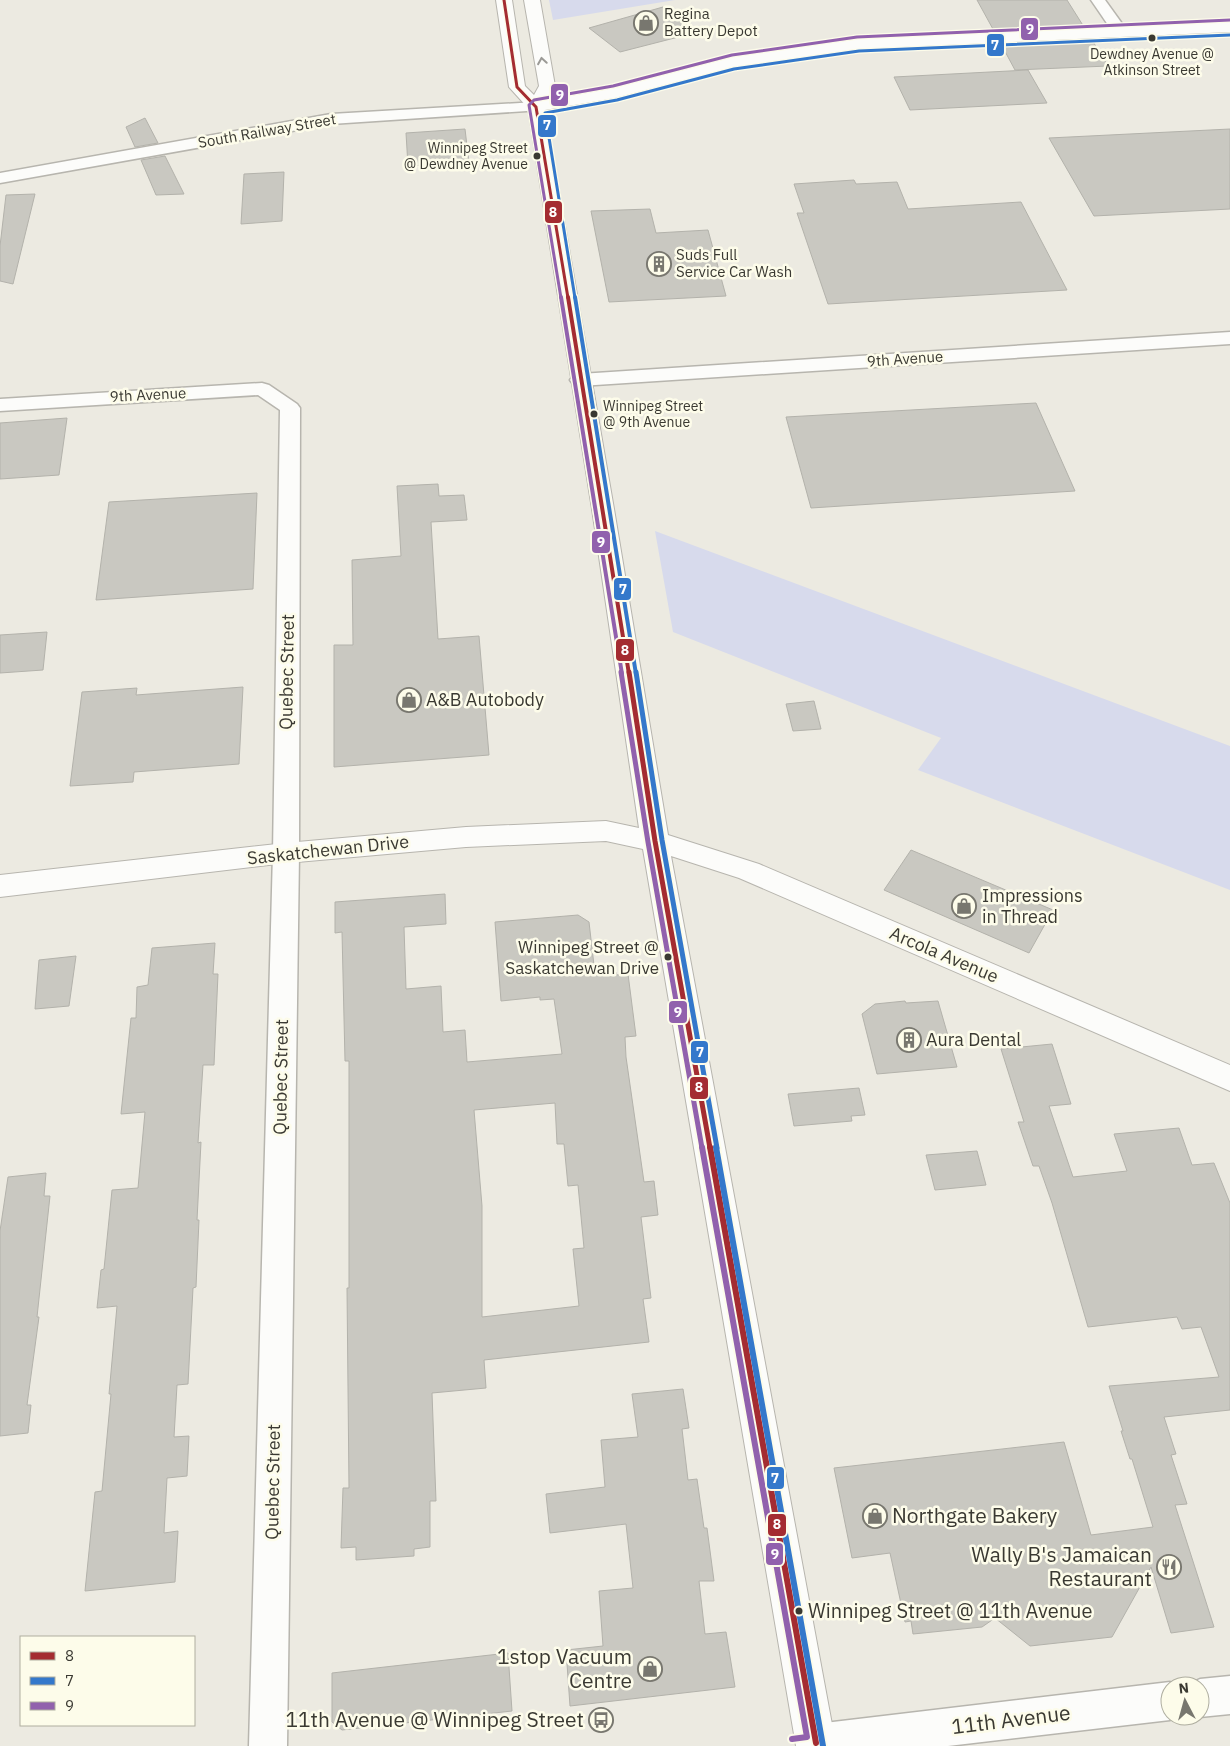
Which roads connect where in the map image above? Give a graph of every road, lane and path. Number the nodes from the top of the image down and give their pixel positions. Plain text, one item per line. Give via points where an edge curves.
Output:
1 (504, 0) edge
2 (532, 0) edge
3 (1098, 0) edge
4 (1230, 27) edge
5 (1120, 32) junction
6 (536, 106) junction
7 (0, 178) edge
8 (1230, 338) edge
9 (580, 380) junction
10 (0, 405) edge
11 (290, 408) joint
12 (655, 841) junction
13 (286, 853) junction
14 (0, 886) edge
15 (1230, 1078) edge
16 (1230, 1696) edge
17 (1210, 1697) edge
18 (1160, 1702) edge
19 (808, 1745) edge
20 (268, 1746) edge

1 - 6 main road via 517,87
6 -> 2 main road via 546,86
3 - 5 street
4 - 5 main road
5 - 6 main road via 858,44 802,51 733,62 615,93
6 - 7 street, South Railway Street via 331,119
6 - 9 main road
8 - 9 street, 9th Avenue
9 - 12 main road via 605,518
10 - 11 street, 9th Avenue via 262,389
11 - 13 street, Quebec Street
12 - 13 main road, Saskatchewan Drive via 606,831 466,837
12 - 15 main road, Arcola Avenue via 749,871
12 - 19 main road
13 - 14 main road, Saskatchewan Drive
13 - 20 street, Quebec Street
16 - 17 street
18 - 19 street, 11th Avenue

